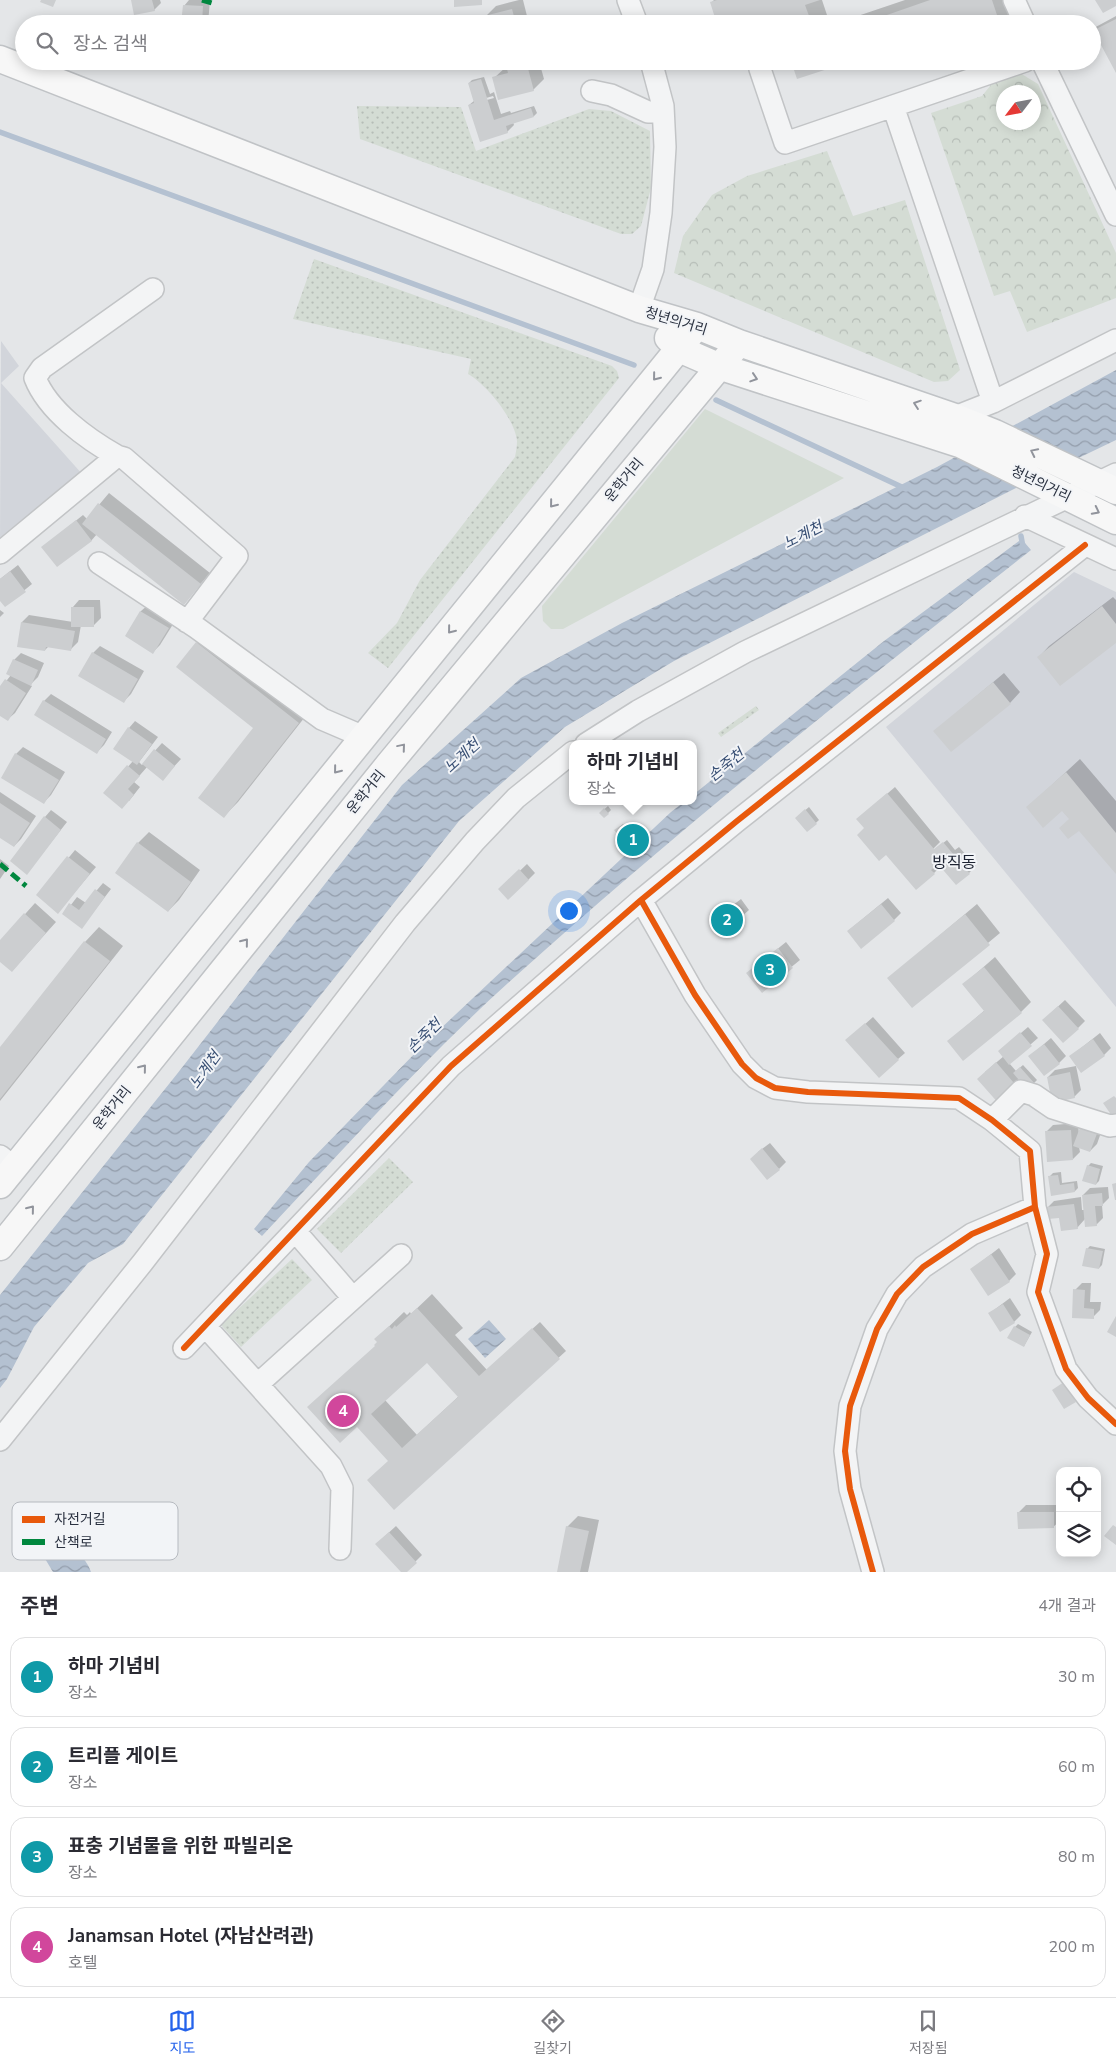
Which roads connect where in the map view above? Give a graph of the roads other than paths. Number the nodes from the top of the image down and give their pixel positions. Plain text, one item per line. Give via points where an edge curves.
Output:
1 (628, 0) edge
2 (1014, 0) edge
3 (633, 15) edge
4 (1021, 15) edge
5 (0, 60) edge
6 (15, 66) edge
7 (26, 70) edge
8 (653, 70) edge
9 (760, 70) edge
10 (999, 70) edge
11 (1046, 70) edge
12 (592, 91) dead end
13 (893, 106) junction
14 (663, 112) junction
15 (1116, 215) edge
16 (153, 288) dead end
17 (639, 309) junction
18 (697, 326) junction
19 (1116, 340) edge
20 (739, 343) junction
21 (679, 348) junction
22 (718, 366) junction
23 (992, 402) junction
24 (955, 417) junction
25 (117, 456) junction
26 (1110, 482) edge
27 (1068, 497) junction
28 (1025, 516) junction
29 (1116, 521) edge
30 (1085, 545) junction
31 (0, 553) edge
32 (1116, 559) edge
33 (98, 563) dead end
34 (188, 622) junction
35 (364, 737) junction
36 (592, 740) edge
37 (569, 755) edge
38 (641, 900) junction
39 (992, 1120) junction
40 (1116, 1125) edge
41 (5, 1169) edge
42 (1035, 1207) junction
43 (295, 1231) junction
44 (0, 1247) edge
45 (401, 1255) dead end
46 (353, 1298) junction
47 (205, 1326) junction
48 (184, 1348) dead end
49 (258, 1384) junction
50 (1116, 1424) edge
51 (0, 1440) edge
52 (340, 1549) dead end
53 (872, 1572) edge

1 - 3 street
2 - 4 street
5 - 6 main road
7 - 17 main road
8 - 14 street
9 - 13 street via 785,143
10 - 13 street
11 - 15 street
12 - 14 street via 611,95 648,112
13 - 23 street
14 - 17 street via 665,146 661,213 652,269
16 - 25 street via 42,368 35,378 39,389 63,416 92,442
17 - 18 main road, 청년의거리
17 - 21 main road, 청년의거리
18 - 20 main road, 청년의거리
18 - 21 main road
19 - 23 street
20 - 22 main road, 운학거리
24 -> 20 main road, 청년의거리
21 - 22 main road, 청년의거리
21 -> 35 main road
22 -> 27 main road, 청년의거리 via 962,445
44 -> 22 main road, 운학거리 via 395,756
23 - 24 street
26 -> 24 main road, 청년의거리 via 1072,470
25 - 31 street
25 - 34 street via 124,458 237,556
26 - 27 street
27 - 28 street
27 -> 29 main road, 청년의거리
28 - 30 street
28 - 36 street via 745,652
30 - 32 street
30 - 38 street
33 - 34 street
34 - 35 street via 322,719
35 -> 41 main road
37 - 51 street via 516,798 405,923 143,1262
38 - 39 street via 695,995 742,1064 756,1078 775,1088 808,1092 959,1098
38 - 43 street via 451,1066
39 - 40 street via 1021,1091 1034,1095 1053,1108 1110,1126
39 - 42 street via 1030,1151
42 - 50 street via 1047,1254 1038,1292 1056,1345 1066,1369 1088,1398
42 - 53 street via 972,1234 923,1267 898,1294 877,1329 850,1406 845,1451 850,1489
43 - 46 street
43 - 47 street
45 - 46 street
46 - 49 street
47 - 48 street
47 - 49 street
49 - 52 street via 331,1466 342,1488

